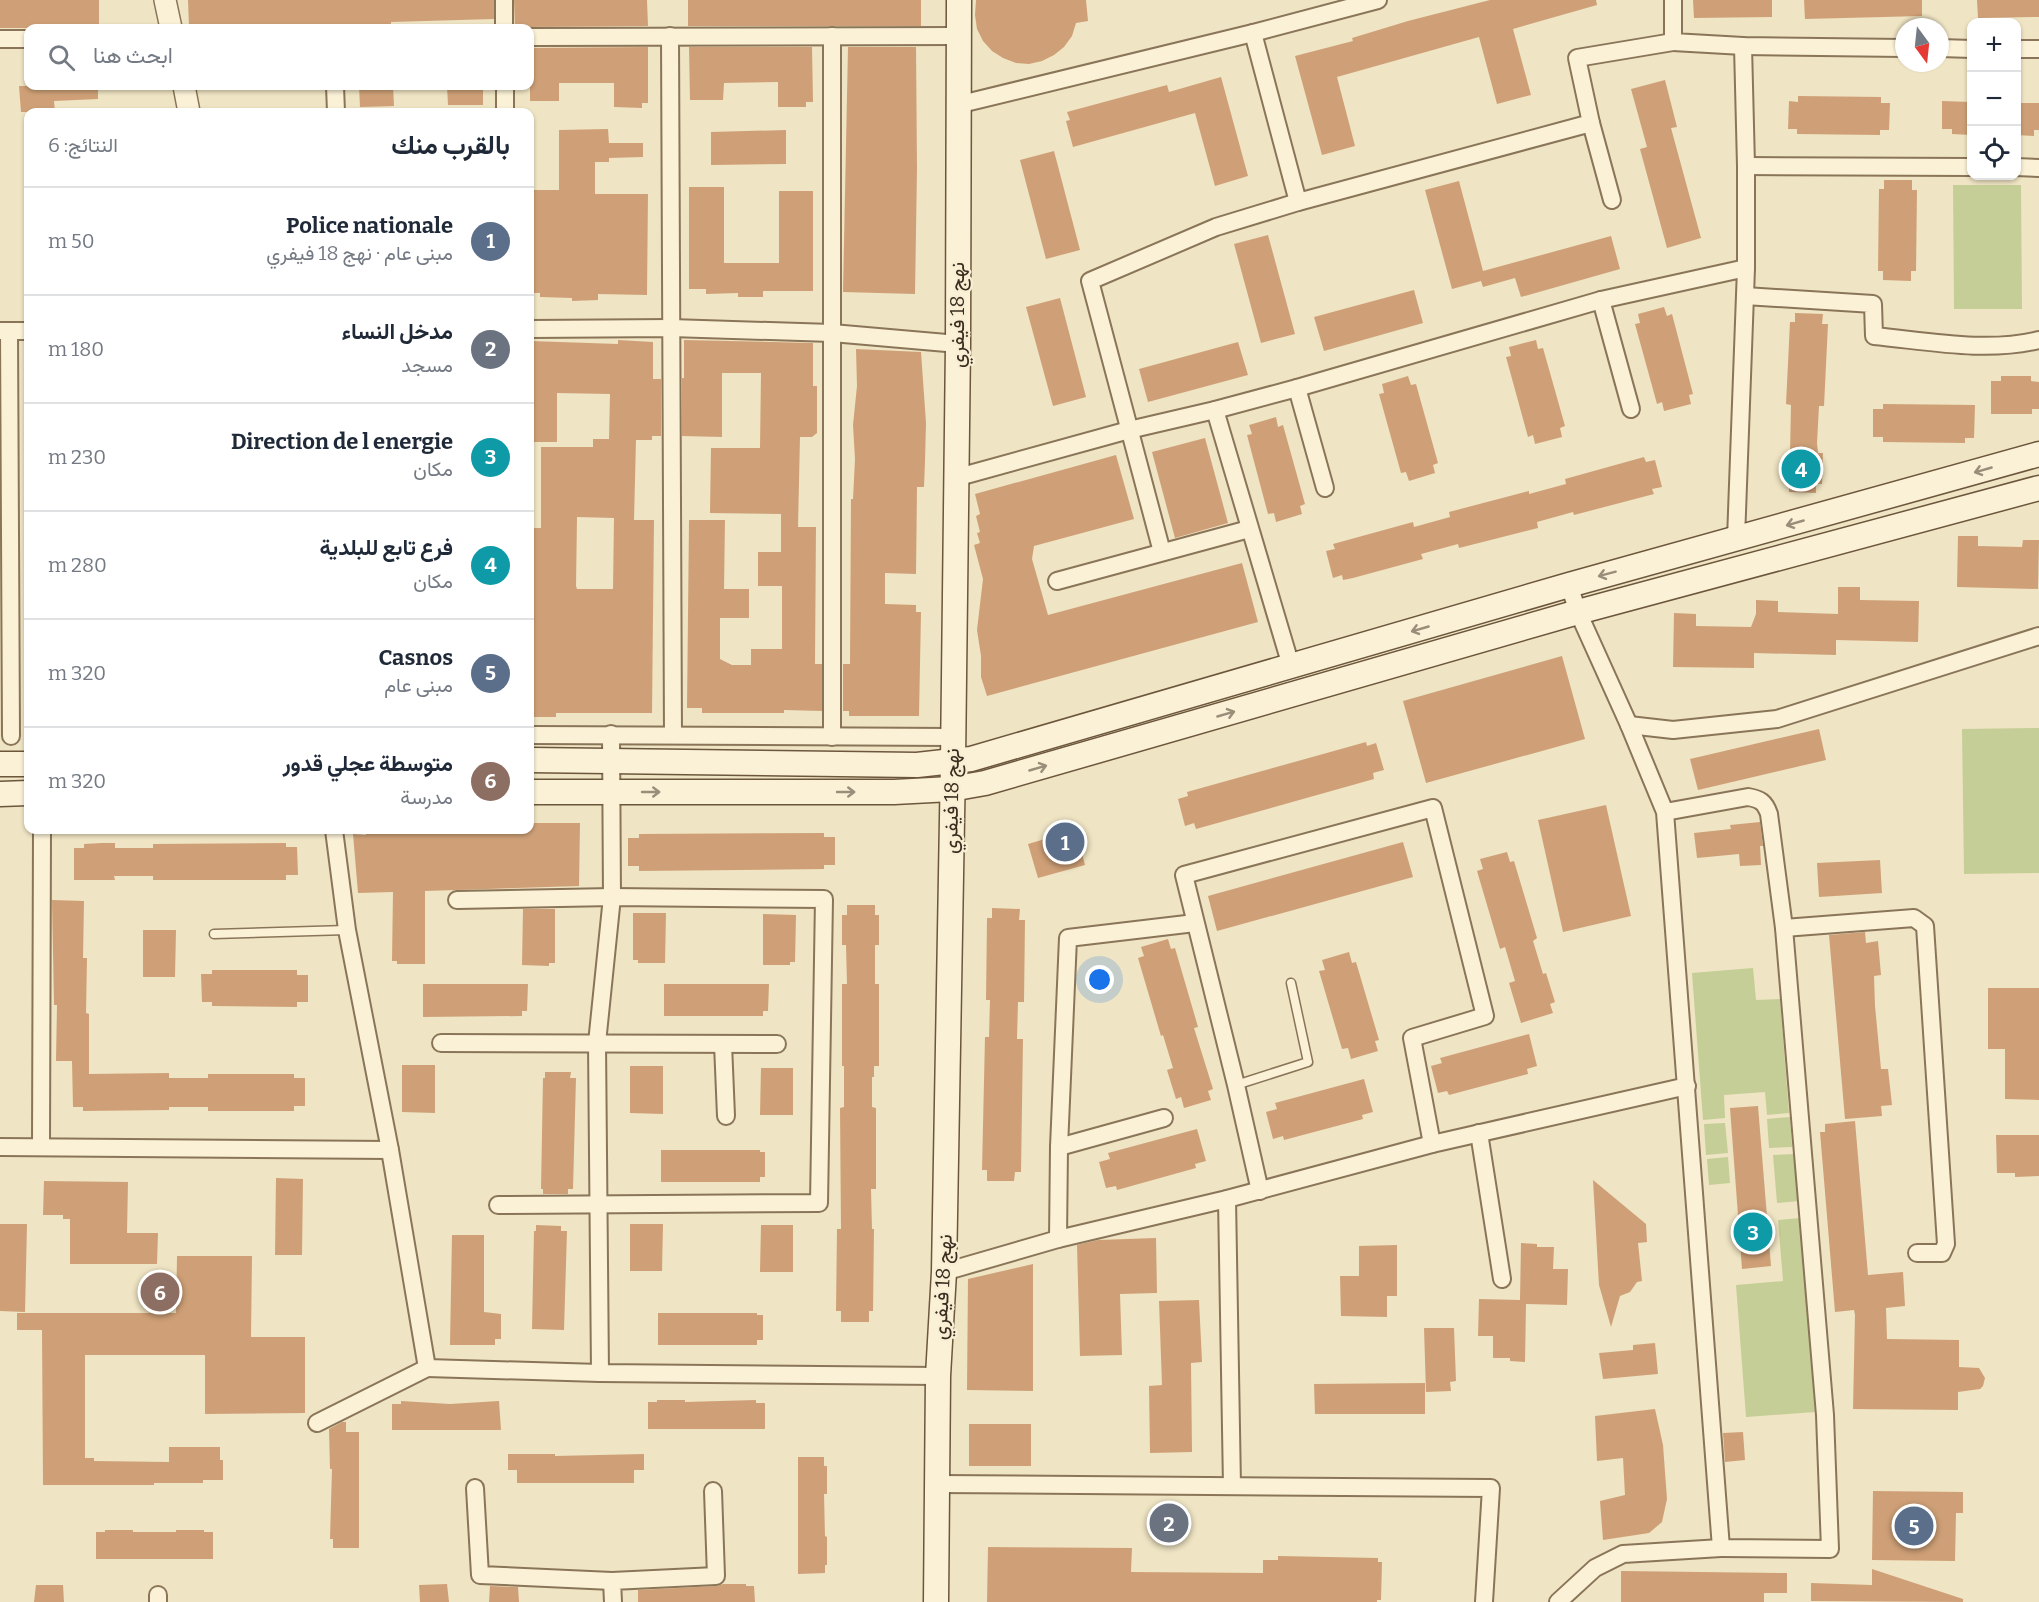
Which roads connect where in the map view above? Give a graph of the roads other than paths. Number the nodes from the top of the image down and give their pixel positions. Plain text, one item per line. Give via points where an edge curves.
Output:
1 (165, 0) edge
2 (504, 0) edge
3 (959, 0) edge
4 (1378, 0) edge
5 (1672, 0) edge
6 (170, 24) edge
7 (504, 24) edge
8 (1253, 33) junction
9 (670, 36) junction
10 (832, 36) junction
11 (958, 36) junction
12 (534, 37) edge
13 (0, 39) edge
14 (24, 39) edge
15 (1673, 42) junction
16 (1743, 46) junction
17 (1895, 48) edge
18 (1949, 48) edge
19 (1967, 49) edge
20 (2021, 49) edge
21 (2039, 50) edge
22 (185, 90) edge
23 (335, 90) edge
24 (505, 90) edge
25 (957, 105) junction
26 (188, 108) edge
27 (336, 108) edge
28 (505, 108) edge
29 (1591, 123) junction
30 (1746, 166) junction
31 (1967, 167) edge
32 (2021, 167) edge
33 (2039, 168) edge
34 (1612, 201) dead end
35 (1298, 202) junction
36 (1746, 268) junction
37 (1745, 296) junction
38 (1601, 300) junction
39 (671, 328) junction
40 (534, 329) edge
41 (4, 331) edge
42 (24, 331) edge
43 (832, 333) junction
44 (2039, 340) edge
45 (958, 344) junction
46 (1297, 387) junction
47 (1631, 409) dead end
48 (1215, 410) junction
49 (1129, 430) junction
50 (2039, 454) edge
51 (955, 478) junction
52 (1325, 488) dead end
53 (2039, 488) edge
54 (1249, 529) junction
55 (1736, 539) junction
56 (1162, 552) junction
57 (1057, 581) dead end
58 (1569, 585) junction
59 (1578, 612) junction
60 (2039, 636) edge
61 (1292, 666) junction
62 (1629, 725) junction
63 (611, 734) junction
64 (534, 735) edge
65 (673, 735) junction
66 (6, 736) edge
67 (24, 736) edge
68 (832, 737) junction
69 (952, 737) junction
70 (534, 759) edge
71 (611, 759) junction
72 (953, 762) junction
73 (0, 764) edge
74 (24, 764) edge
75 (951, 789) junction
76 (612, 791) junction
77 (534, 792) edge
78 (24, 793) edge
79 (0, 794) edge
80 (1665, 812) junction
81 (42, 834) edge
82 (335, 834) edge
83 (612, 897) junction
84 (457, 900) dead end
85 (1195, 923) junction
86 (1784, 928) junction
87 (347, 930) junction
88 (214, 934) dead end
89 (1292, 983) dead end
90 (441, 1043) dead end
91 (597, 1043) junction
92 (723, 1044) junction
93 (777, 1044) dead end
94 (1236, 1084) junction
95 (1688, 1086) junction
96 (726, 1116) dead end
97 (1164, 1118) dead end
98 (1479, 1133) junction
99 (1432, 1144) junction
100 (0, 1147) edge
101 (41, 1147) junction
102 (1059, 1148) junction
103 (390, 1150) junction
104 (1260, 1191) junction
105 (1227, 1199) junction
106 (598, 1204) junction
107 (498, 1205) dead end
108 (1058, 1239) junction
109 (1917, 1253) dead end
110 (944, 1272) junction
111 (1502, 1280) dead end
112 (427, 1368) junction
113 (600, 1373) junction
114 (938, 1376) junction
115 (317, 1424) dead end
116 (938, 1484) junction
117 (1232, 1486) junction
118 (475, 1488) dead end
119 (713, 1491) dead end
120 (1721, 1548) junction
121 (612, 1581) junction
122 (613, 1602) edge
123 (936, 1602) edge
124 (1484, 1602) edge
125 (1558, 1602) edge

1 - 6 street
2 - 7 street
3 - 11 main road, نهج 18 فيفري
4 - 8 street
5 - 15 street
8 - 25 street
8 - 35 street
9 - 10 street
9 - 12 street
9 - 39 street
10 - 11 street
10 - 43 street
11 - 25 main road, نهج 18 فيفري
13 - 14 street
15 - 16 street
15 - 29 street via 1577,58
16 - 17 street
16 - 30 street
18 - 19 street
20 - 21 street
22 - 26 street
23 - 27 street
24 - 28 street
25 - 45 main road, نهج 18 فيفري
29 - 34 street
29 - 35 street
30 - 31 street
30 - 36 street
32 - 33 street
35 - 49 street via 1216,228 1090,281
36 - 37 street
36 - 38 street
37 - 44 street via 1873,304 1874,336 1959,345 2019,345
37 - 55 street
38 - 46 street
38 - 47 street
39 - 40 street
39 - 43 street
39 - 65 street
41 - 42 street
41 - 66 street
43 - 45 street
43 - 68 street
45 - 51 main road, نهج 18 فيفري
46 - 48 street
46 - 52 street
48 - 49 street
48 - 54 street
49 - 51 street
49 - 56 street
50 -> 55 main road
51 - 69 main road, نهج 18 فيفري
53 - 59 main road
54 - 56 street
54 - 61 street
55 -> 58 main road
56 - 57 street
58 - 59 street
58 -> 61 main road
59 - 62 street
75 -> 59 main road via 1010,776
60 - 62 street via 1777,719 1673,730
61 - 72 main road
62 - 80 street
63 - 64 street
63 - 65 street
63 - 71 street
65 - 68 street
66 - 67 street
68 - 69 street
69 - 72 main road, نهج 18 فيفري
70 - 71 main road
71 - 72 main road
71 - 76 street
72 - 75 main road, نهج 18 فيفري
73 - 74 main road
76 -> 75 main road
75 - 110 main road, نهج 18 فيفري
76 - 77 main road
76 - 83 street
78 - 79 main road
80 - 86 street via 1748,796 1763,802
80 - 95 street
81 - 101 street
82 - 87 street
83 - 84 street
83 - 91 street
83 - 106 street via 824,899 819,1203
85 - 94 street
85 - 99 street via 1184,875 1433,808 1485,1016 1412,1038
85 - 102 street via 1068,938
86 - 109 street via 1914,918 1925,926 1946,1244 1942,1253
86 - 120 street via 1825,1415 1830,1549
87 - 88 lane
87 - 103 street
89 - 94 lane via 1308,1062
90 - 91 street
91 - 92 street
91 - 106 street
92 - 93 street
92 - 96 street
94 - 104 street
95 - 98 street
95 - 120 street
97 - 102 street
98 - 99 street
98 - 111 street
99 - 104 street
100 - 101 street
101 - 103 street
102 - 108 street
103 - 112 street
104 - 105 street
105 - 108 street
105 - 117 street
106 - 107 street
106 - 113 street
108 - 110 street
110 - 114 main road, نهج 18 فيفري
112 - 113 street
112 - 115 street
113 - 114 street
114 - 116 main road, نهج 18 فيفري
116 - 117 street
116 - 123 main road, نهج 18 فيفري
117 - 124 street via 1491,1488
118 - 121 street via 480,1575
119 - 121 street via 716,1576
120 - 125 street via 1623,1554 1595,1568
121 - 122 street

